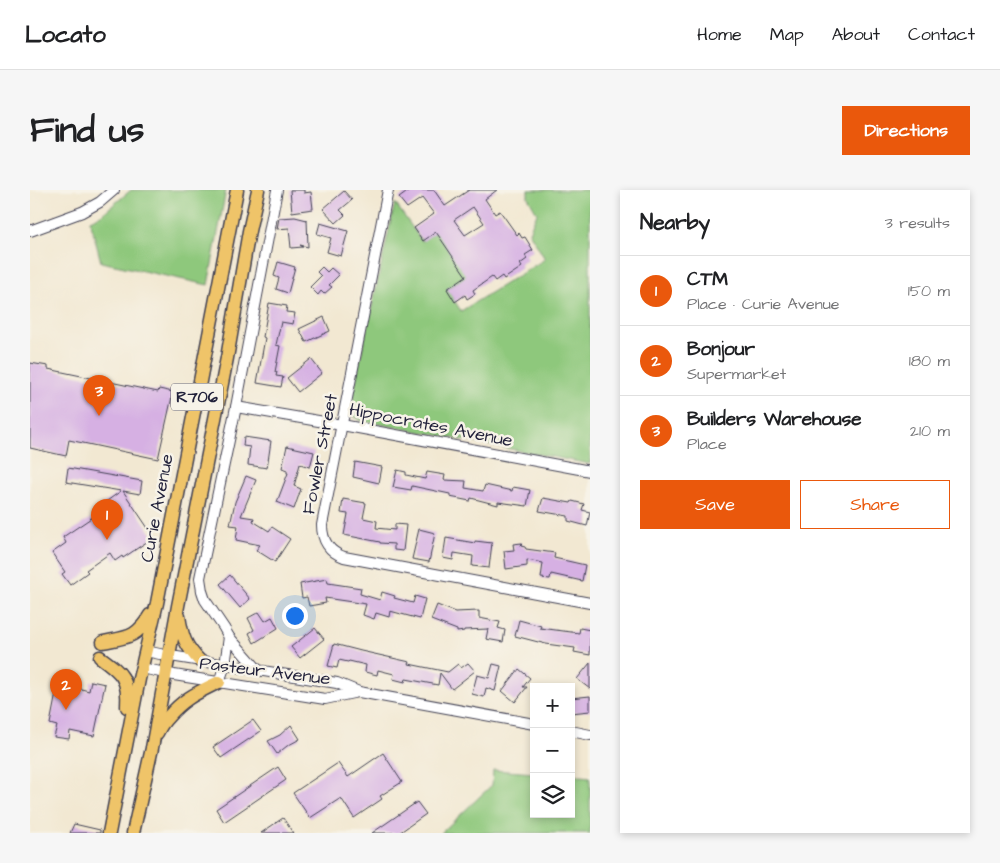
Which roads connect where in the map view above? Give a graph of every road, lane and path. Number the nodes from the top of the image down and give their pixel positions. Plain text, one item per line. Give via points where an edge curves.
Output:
1 (114, 190) edge
2 (237, 190) edge
3 (258, 190) edge
4 (277, 190) edge
5 (388, 190) edge
6 (30, 231) edge
7 (236, 407) junction
8 (342, 425) junction
9 (590, 471) edge
10 (157, 603) junction
11 (590, 603) edge
12 (178, 606) junction
13 (229, 638) junction
14 (103, 642) dead end
15 (146, 652) junction
16 (169, 656) junction
17 (100, 657) dead end
18 (200, 660) junction
19 (225, 665) junction
20 (142, 668) junction
21 (259, 671) junction
22 (166, 673) junction
23 (219, 682) junction
24 (359, 692) junction
25 (530, 723) edge
26 (575, 732) edge
27 (590, 734) edge
28 (152, 748) junction
29 (123, 760) junction
30 (109, 833) edge
31 (133, 833) edge

1 - 6 street via 82,212
2 - 10 main road, Curie Avenue / R706
3 - 12 main road, R706
4 - 7 street
5 - 8 street, Fowler Street
7 - 8 street, Hippocrates Avenue
7 - 13 street via 200,578 205,600
8 - 9 street, Hippocrates Avenue
8 - 11 street, Fowler Street via 322,525 324,540 338,555
10 - 14 main road via 139,630
10 - 15 main road, Curie Avenue / R706
12 - 16 main road, R706
12 - 18 main road via 186,645
13 - 19 street
13 - 21 street
15 - 16 street, Pasteur Avenue
15 - 20 main road, Curie Avenue / R706
16 - 18 street, Pasteur Avenue
16 - 22 main road, R706
17 - 29 main road via 114,667 127,686
18 - 19 street, Pasteur Avenue
19 - 21 street, Pasteur Avenue
19 - 23 street
20 - 22 street, Pasteur Avenue
20 - 29 main road, Curie Avenue / R706
21 - 24 street, Pasteur Avenue via 337,683
22 - 23 street, Pasteur Avenue
22 - 28 main road, R706
23 - 24 street, Pasteur Avenue via 325,699
23 - 28 main road via 176,707 159,729
24 - 25 street, Pasteur Avenue
26 - 27 street
28 - 31 main road, R706
29 - 30 main road, Curie Avenue / R706

